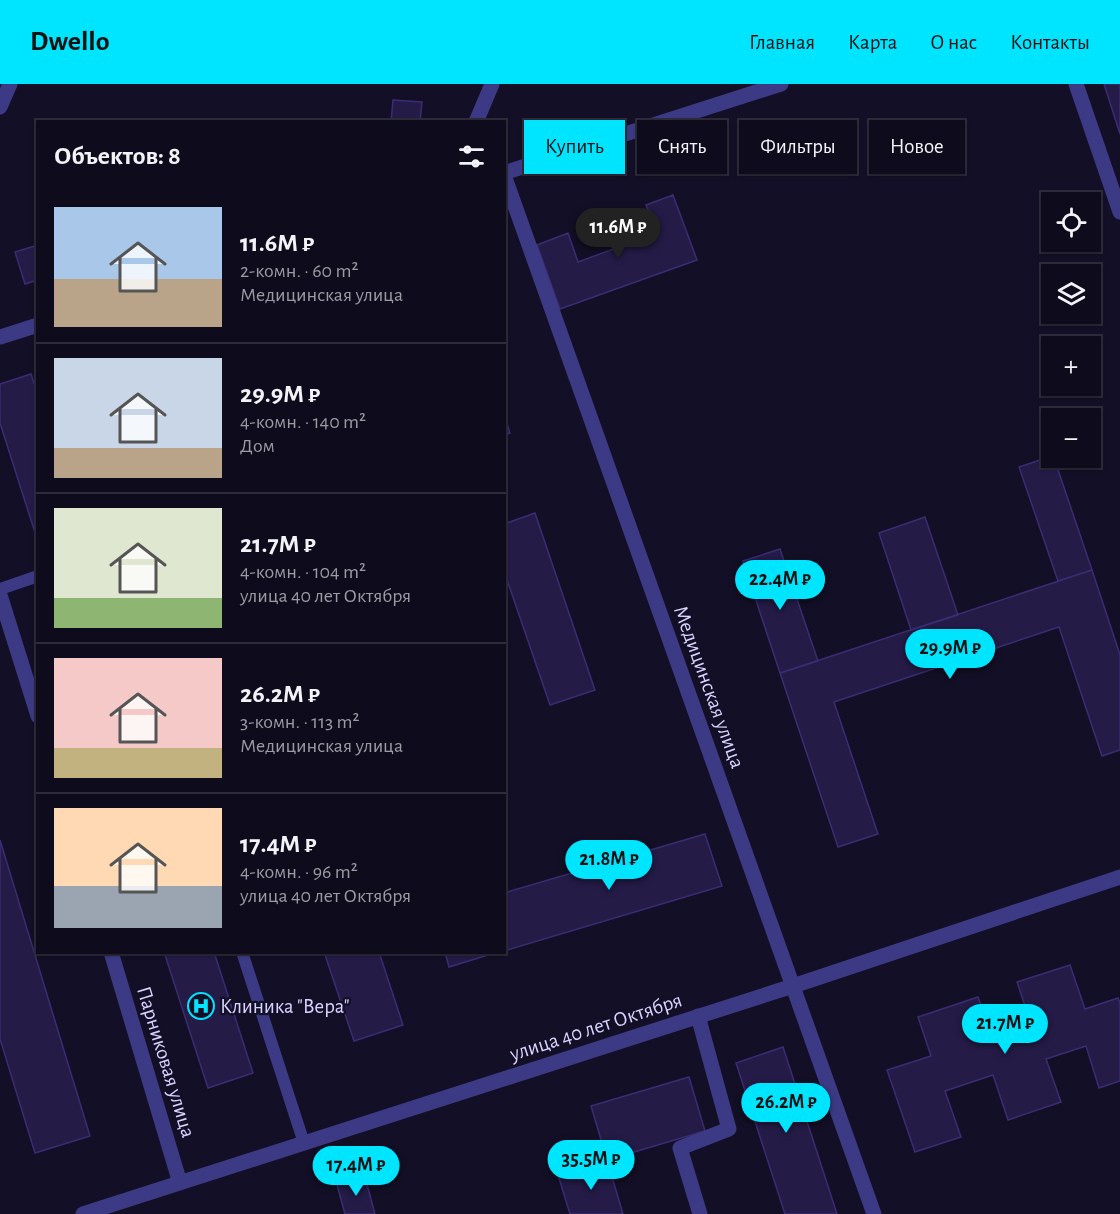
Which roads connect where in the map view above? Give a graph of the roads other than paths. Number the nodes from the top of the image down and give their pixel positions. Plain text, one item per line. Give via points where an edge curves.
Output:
1 (10, 84) edge
2 (492, 84) edge
3 (781, 84) edge
4 (1076, 84) edge
5 (0, 107) edge
6 (477, 120) edge
7 (506, 173) edge
8 (506, 180) edge
9 (1120, 212) edge
10 (36, 326) edge
11 (0, 337) edge
12 (36, 577) edge
13 (0, 589) edge
14 (0, 595) edge
15 (3, 616) edge
16 (36, 710) edge
17 (1120, 877) edge
18 (112, 954) edge
19 (243, 954) edge
20 (793, 986) junction
21 (698, 1016) junction
22 (304, 1143) junction
23 (180, 1183) junction
24 (83, 1214) edge
25 (700, 1214) edge
26 (874, 1214) edge

1 - 5 street
2 - 6 street
3 - 7 street
4 - 9 street
8 - 20 street, Медицинская улица
10 - 11 street
12 - 13 lane
14 - 15 street
15 - 16 street
17 - 20 street, улица 40 лет Октября
18 - 23 street, Парниковая улица
19 - 22 lane
20 - 21 street, улица 40 лет Октября
20 - 26 street, Медицинская улица
21 - 22 street, улица 40 лет Октября
21 - 25 street via 729,1129 680,1148
22 - 23 street, улица 40 лет Октября
23 - 24 street, улица 40 лет Октября

